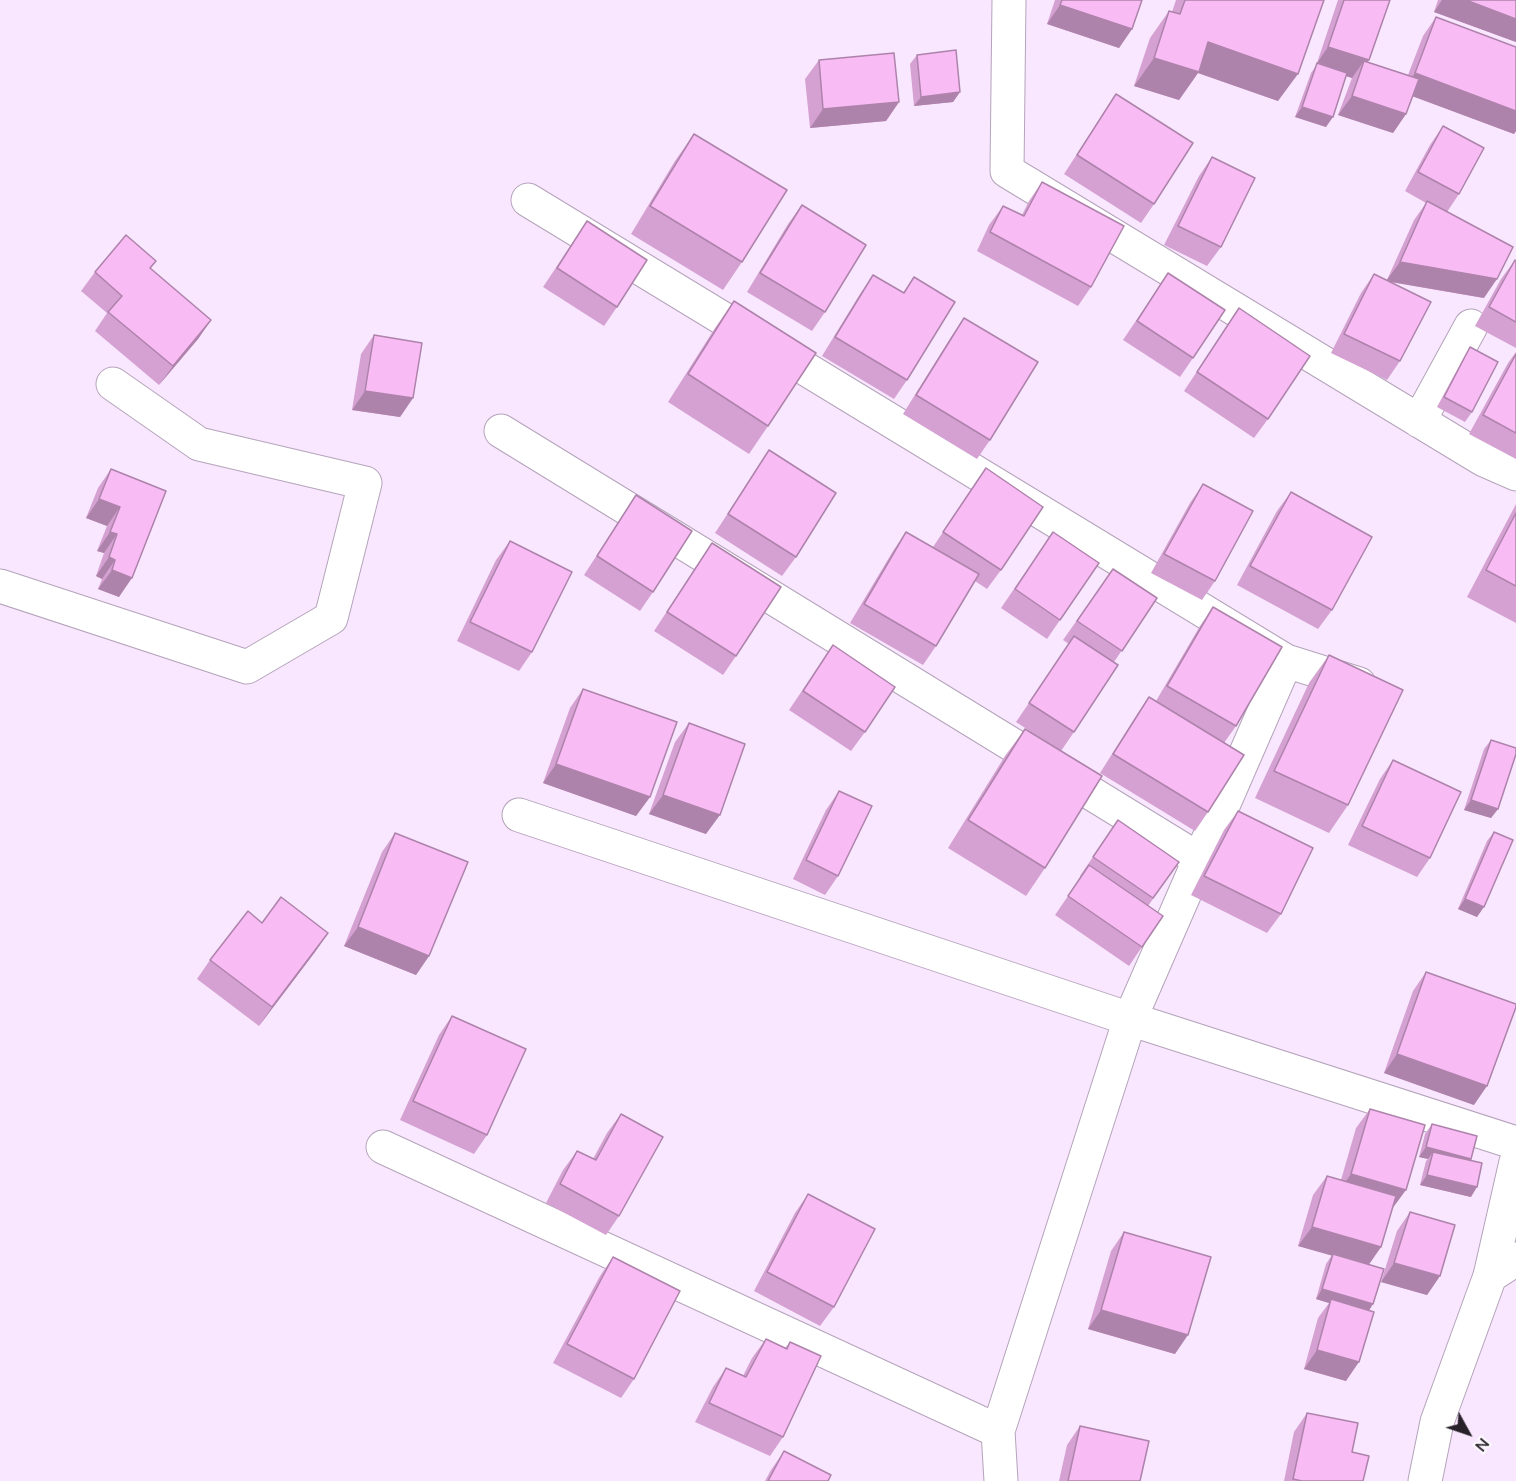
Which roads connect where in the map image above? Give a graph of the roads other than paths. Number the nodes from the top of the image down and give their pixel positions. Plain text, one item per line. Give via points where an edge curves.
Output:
1 (1009, 0) edge
2 (528, 200) dead end
3 (1471, 326) dead end
4 (113, 384) dead end
5 (1419, 421) junction
6 (501, 431) dead end
7 (1516, 474) edge
8 (0, 586) edge
9 (1286, 661) junction
10 (1388, 693) edge
11 (519, 815) dead end
12 (1200, 860) junction
13 (1130, 1019) junction
14 (1516, 1143) edge
15 (383, 1147) dead end
16 (1516, 1162) edge
17 (1503, 1267) edge
18 (998, 1431) junction
19 (1001, 1481) edge
20 (1425, 1481) edge

1 - 5 street via 1007,171
2 - 9 street
3 - 5 street
4 - 8 street via 199,444 364,483 332,618 247,667
5 - 7 street via 1484,460
6 - 12 street
9 - 10 street
9 - 12 street
11 - 13 street
12 - 13 street
13 - 14 street
13 - 18 street
15 - 18 street
16 - 17 street
17 - 20 street via 1437,1422
18 - 19 street

